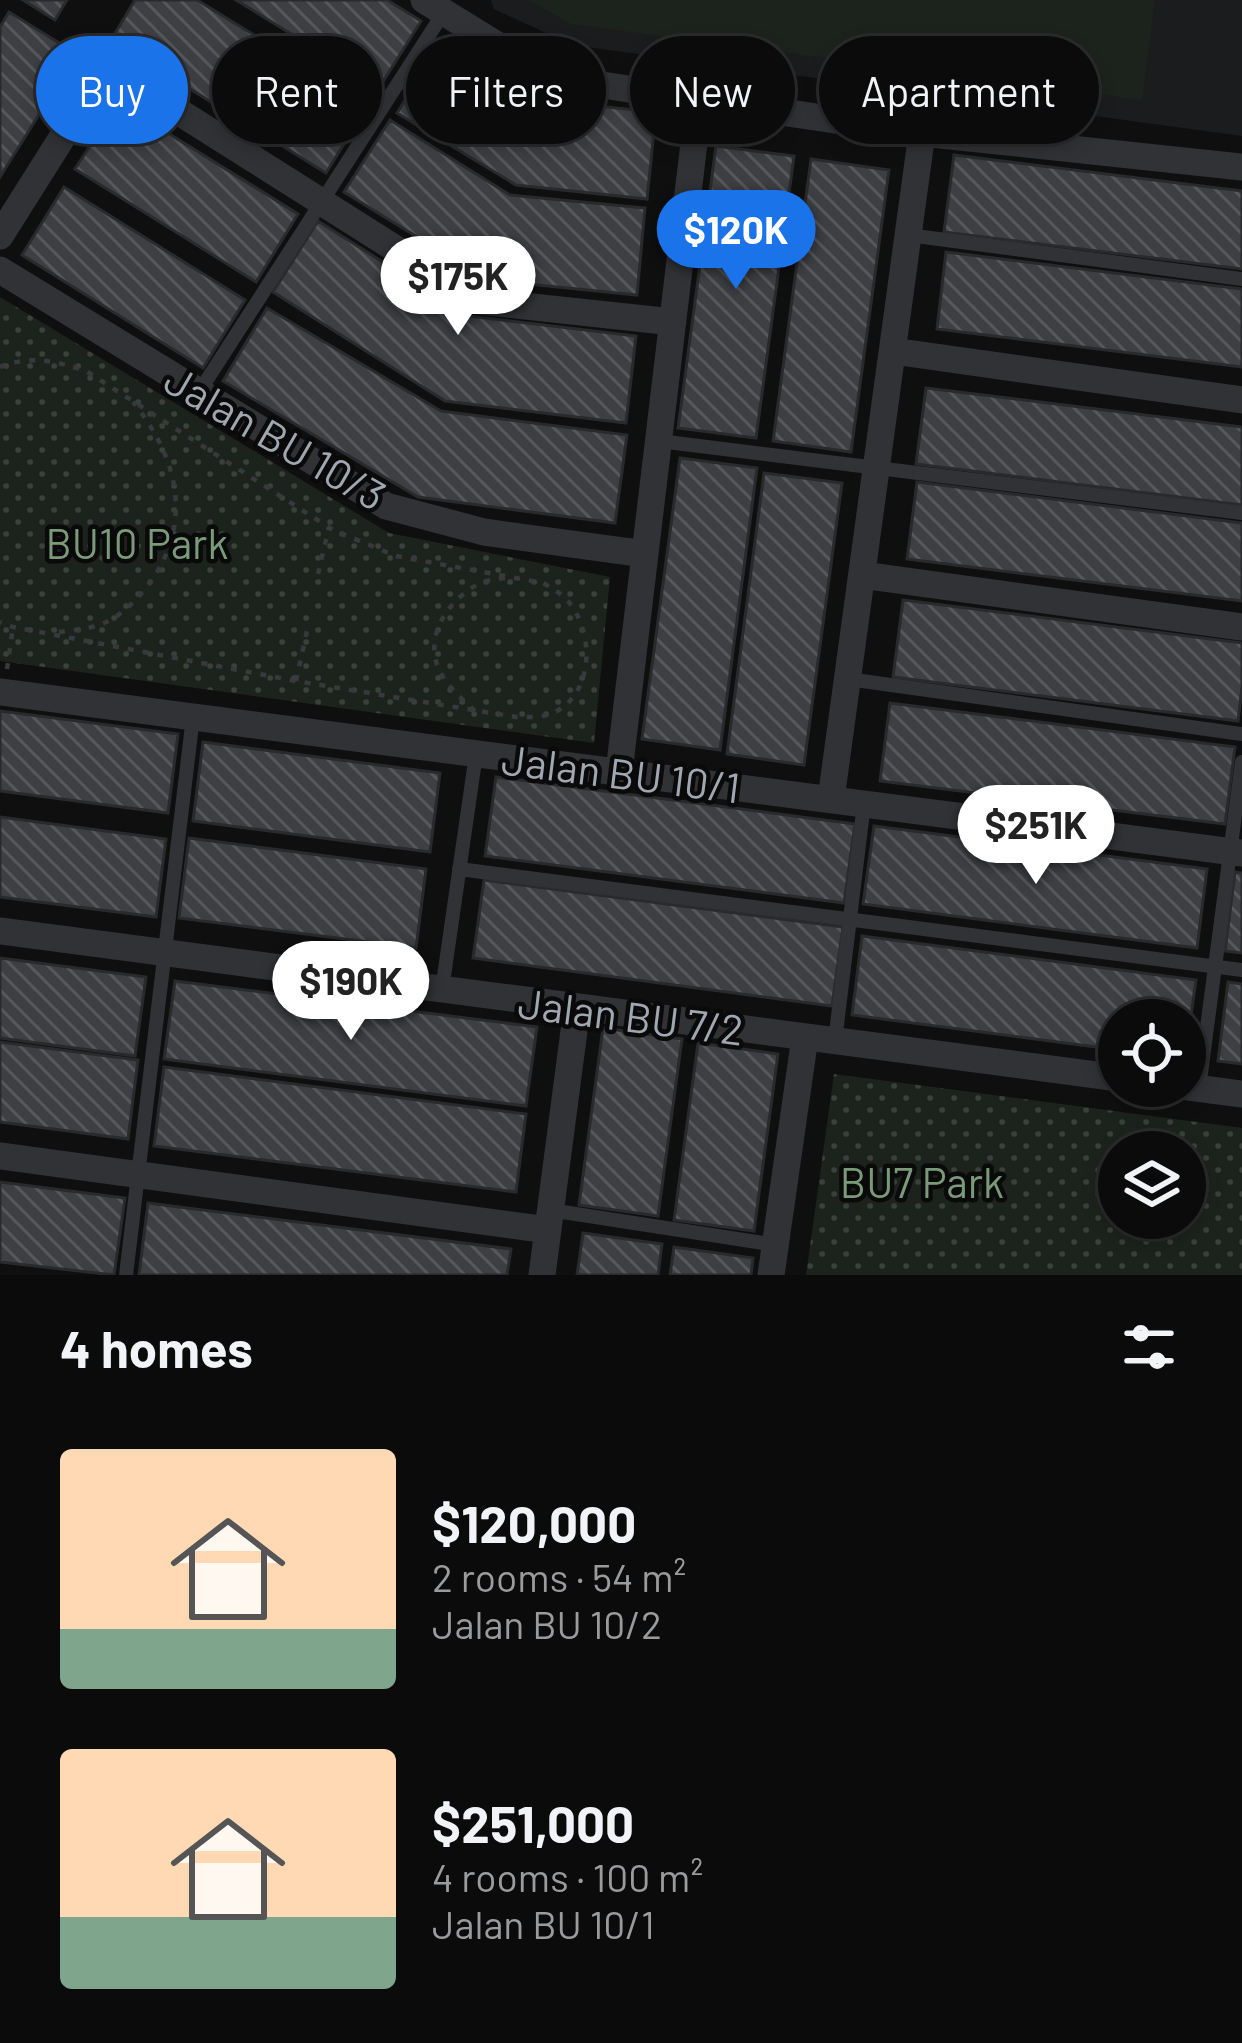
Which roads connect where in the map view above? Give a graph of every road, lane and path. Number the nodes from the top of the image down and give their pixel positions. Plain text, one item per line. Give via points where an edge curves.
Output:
1 (434, 6) edge
2 (630, 90) edge
3 (694, 144) edge
4 (920, 144) edge
5 (1026, 144) edge
6 (1242, 167) edge
7 (321, 202) junction
8 (908, 235) junction
9 (0, 236) edge
10 (0, 270) edge
11 (1242, 279) edge
12 (673, 322) junction
13 (892, 351) junction
14 (0, 367) edge
15 (199, 392) junction
16 (129, 397) junction
17 (1242, 400) edge
18 (659, 441) junction
19 (877, 468) junction
20 (1242, 513) edge
21 (329, 527) junction
22 (645, 554) junction
23 (318, 574) dead end
24 (862, 575) junction
25 (518, 577) junction
26 (0, 622) edge
27 (308, 626) dead end
28 (1242, 627) edge
29 (13, 628) junction
30 (53, 633) junction
31 (848, 679) junction
32 (296, 680) junction
33 (2, 692) edge
34 (475, 711) junction
35 (194, 717) junction
36 (1242, 734) edge
37 (476, 754) junction
38 (1242, 762) edge
39 (619, 772) junction
40 (831, 799) junction
41 (864, 804) junction
42 (1236, 852) edge
43 (459, 869) junction
44 (850, 920) junction
45 (0, 932) edge
46 (165, 953) junction
47 (1215, 967) junction
48 (1242, 970) edge
49 (442, 990) junction
50 (578, 1008) junction
51 (1206, 1010) edge
52 (805, 1037) junction
53 (835, 1041) junction
54 (1098, 1075) edge
55 (1206, 1089) edge
56 (1242, 1094) edge
57 (0, 1156) edge
58 (138, 1175) junction
59 (549, 1220) junction
60 (776, 1245) junction
61 (126, 1275) edge
62 (542, 1275) edge
63 (771, 1275) edge

1 - 2 street via 549,77
1 - 7 lane
3 - 12 street
4 - 8 street
5 - 6 street
7 - 9 street via 113,77 94,87
7 - 12 street via 478,302
7 - 15 lane
8 - 11 lane
8 - 13 street
10 - 15 street, Jalan BU 10/3
12 - 18 street
13 - 17 street
13 - 19 street
14 - 16 path via 36,358 61,362
15 - 22 street, Jalan BU 10/3 via 386,506 484,532
16 - 21 path
16 - 30 path via 158,436 173,476 171,544 132,605 106,622
18 - 19 lane
18 - 22 street
19 - 20 lane
19 - 24 street
21 - 23 path
21 - 25 path via 396,556
22 - 39 street
24 - 28 street
24 - 31 street
25 - 34 path via 469,590 437,629 437,666
25 - 34 path via 543,583 574,608 588,656 583,679 558,711
26 - 29 path
27 - 32 path
29 - 30 path
29 - 33 path
30 - 32 path
31 - 36 lane
31 - 40 street
32 - 34 path
33 - 35 street, Jalan BU 10/1
35 - 37 street, Jalan BU 10/1
35 - 46 lane
37 - 39 street, Jalan BU 10/1
37 - 43 lane
38 - 42 lane
39 - 40 street, Jalan BU 10/1
40 - 41 street, Jalan BU 10/1
41 - 42 street, Jalan BU 10/1
41 - 44 lane
42 - 47 lane
43 - 44 lane
43 - 49 lane
44 - 47 lane
44 - 53 lane
45 - 46 street, Jalan BU 7/2
46 - 49 street, Jalan BU 7/2
46 - 58 lane
47 - 48 lane
47 - 51 lane
49 - 50 street, Jalan BU 7/2
50 - 52 street, Jalan BU 7/2
50 - 59 street
52 - 53 street, Jalan BU 7/2
52 - 60 street
53 - 54 street, Jalan BU 7/2
55 - 56 street
57 - 58 street
58 - 59 street
58 - 61 lane
59 - 60 lane
59 - 62 street
60 - 63 street

